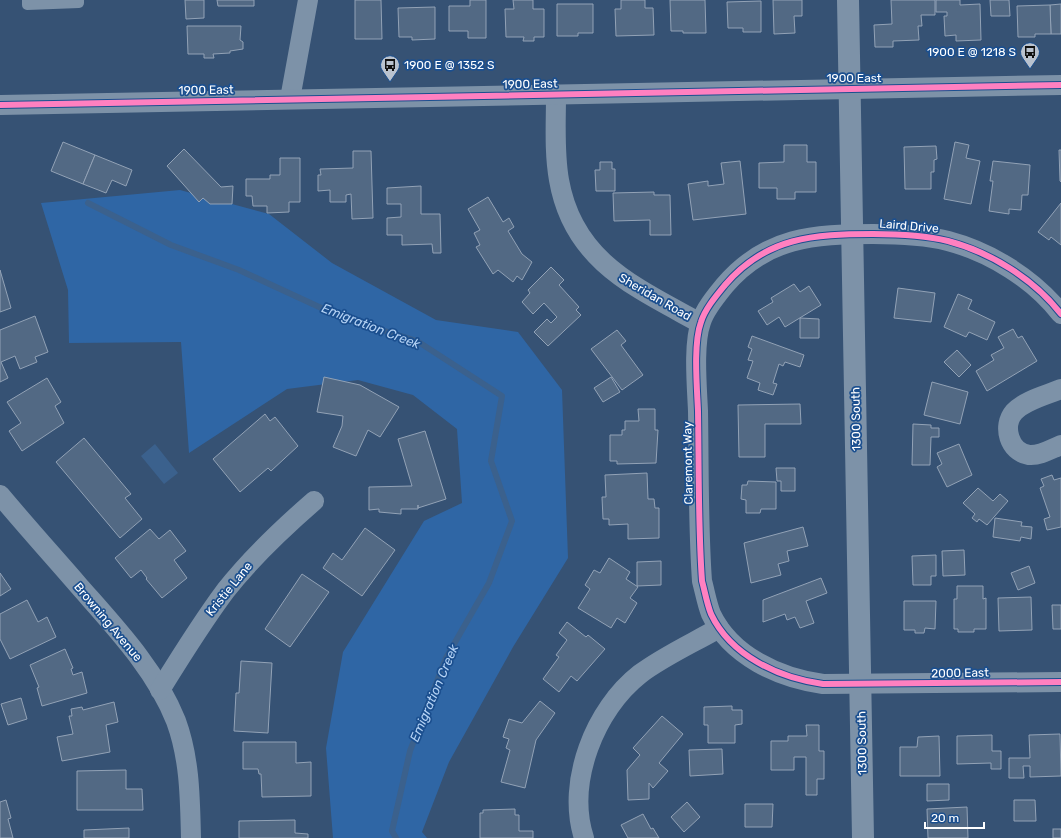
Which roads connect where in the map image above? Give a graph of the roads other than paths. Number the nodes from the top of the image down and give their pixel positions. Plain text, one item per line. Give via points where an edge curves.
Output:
1 (27, 0) edge
2 (79, 0) edge
3 (308, 0) edge
4 (848, 0) edge
5 (1061, 86) edge
6 (850, 89) junction
7 (556, 95) junction
8 (290, 99) junction
9 (0, 105) edge
10 (852, 234) junction
11 (1061, 314) edge
12 (700, 323) junction
13 (1061, 389) edge
14 (1061, 445) edge
15 (0, 495) edge
16 (314, 501) dead end
17 (719, 628) junction
18 (1061, 682) edge
19 (860, 685) junction
20 (160, 690) junction
21 (191, 838) edge
22 (584, 838) edge
23 (863, 838) edge

1 - 2 lane via 27,5 79,3
3 - 8 street
4 - 6 street, 1300 South
5 - 6 street, 1900 East
6 - 7 street, 1900 East
6 - 10 street, 1300 South
7 - 8 street, 1900 East
7 - 12 street, Sheridan Road via 559,180 564,201 585,242 615,274
8 - 9 street, 1900 East
10 - 11 street, Laird Drive via 906,235 947,241 966,247 1028,281 1051,301
10 - 12 street, Claremont Way via 813,236 778,245 761,254 745,264 731,278 708,307
10 - 19 street, 1300 South
12 - 17 street, Claremont Way via 697,368 701,564 706,598
13 - 14 street via 1022,406 1010,417 1008,425 1010,441 1022,452 1037,455
15 - 20 street, Browning Avenue via 136,652
16 - 20 street, Kristie Lane via 262,549 227,589 198,628
17 - 19 street, Claremont Way via 738,648 758,663 791,678 823,684
17 - 22 street via 664,658 640,675 606,711 582,768 579,810
18 - 19 street, 2000 East
19 - 23 street, 1300 South
20 - 21 street, Browning Avenue via 176,721 185,753 190,787

